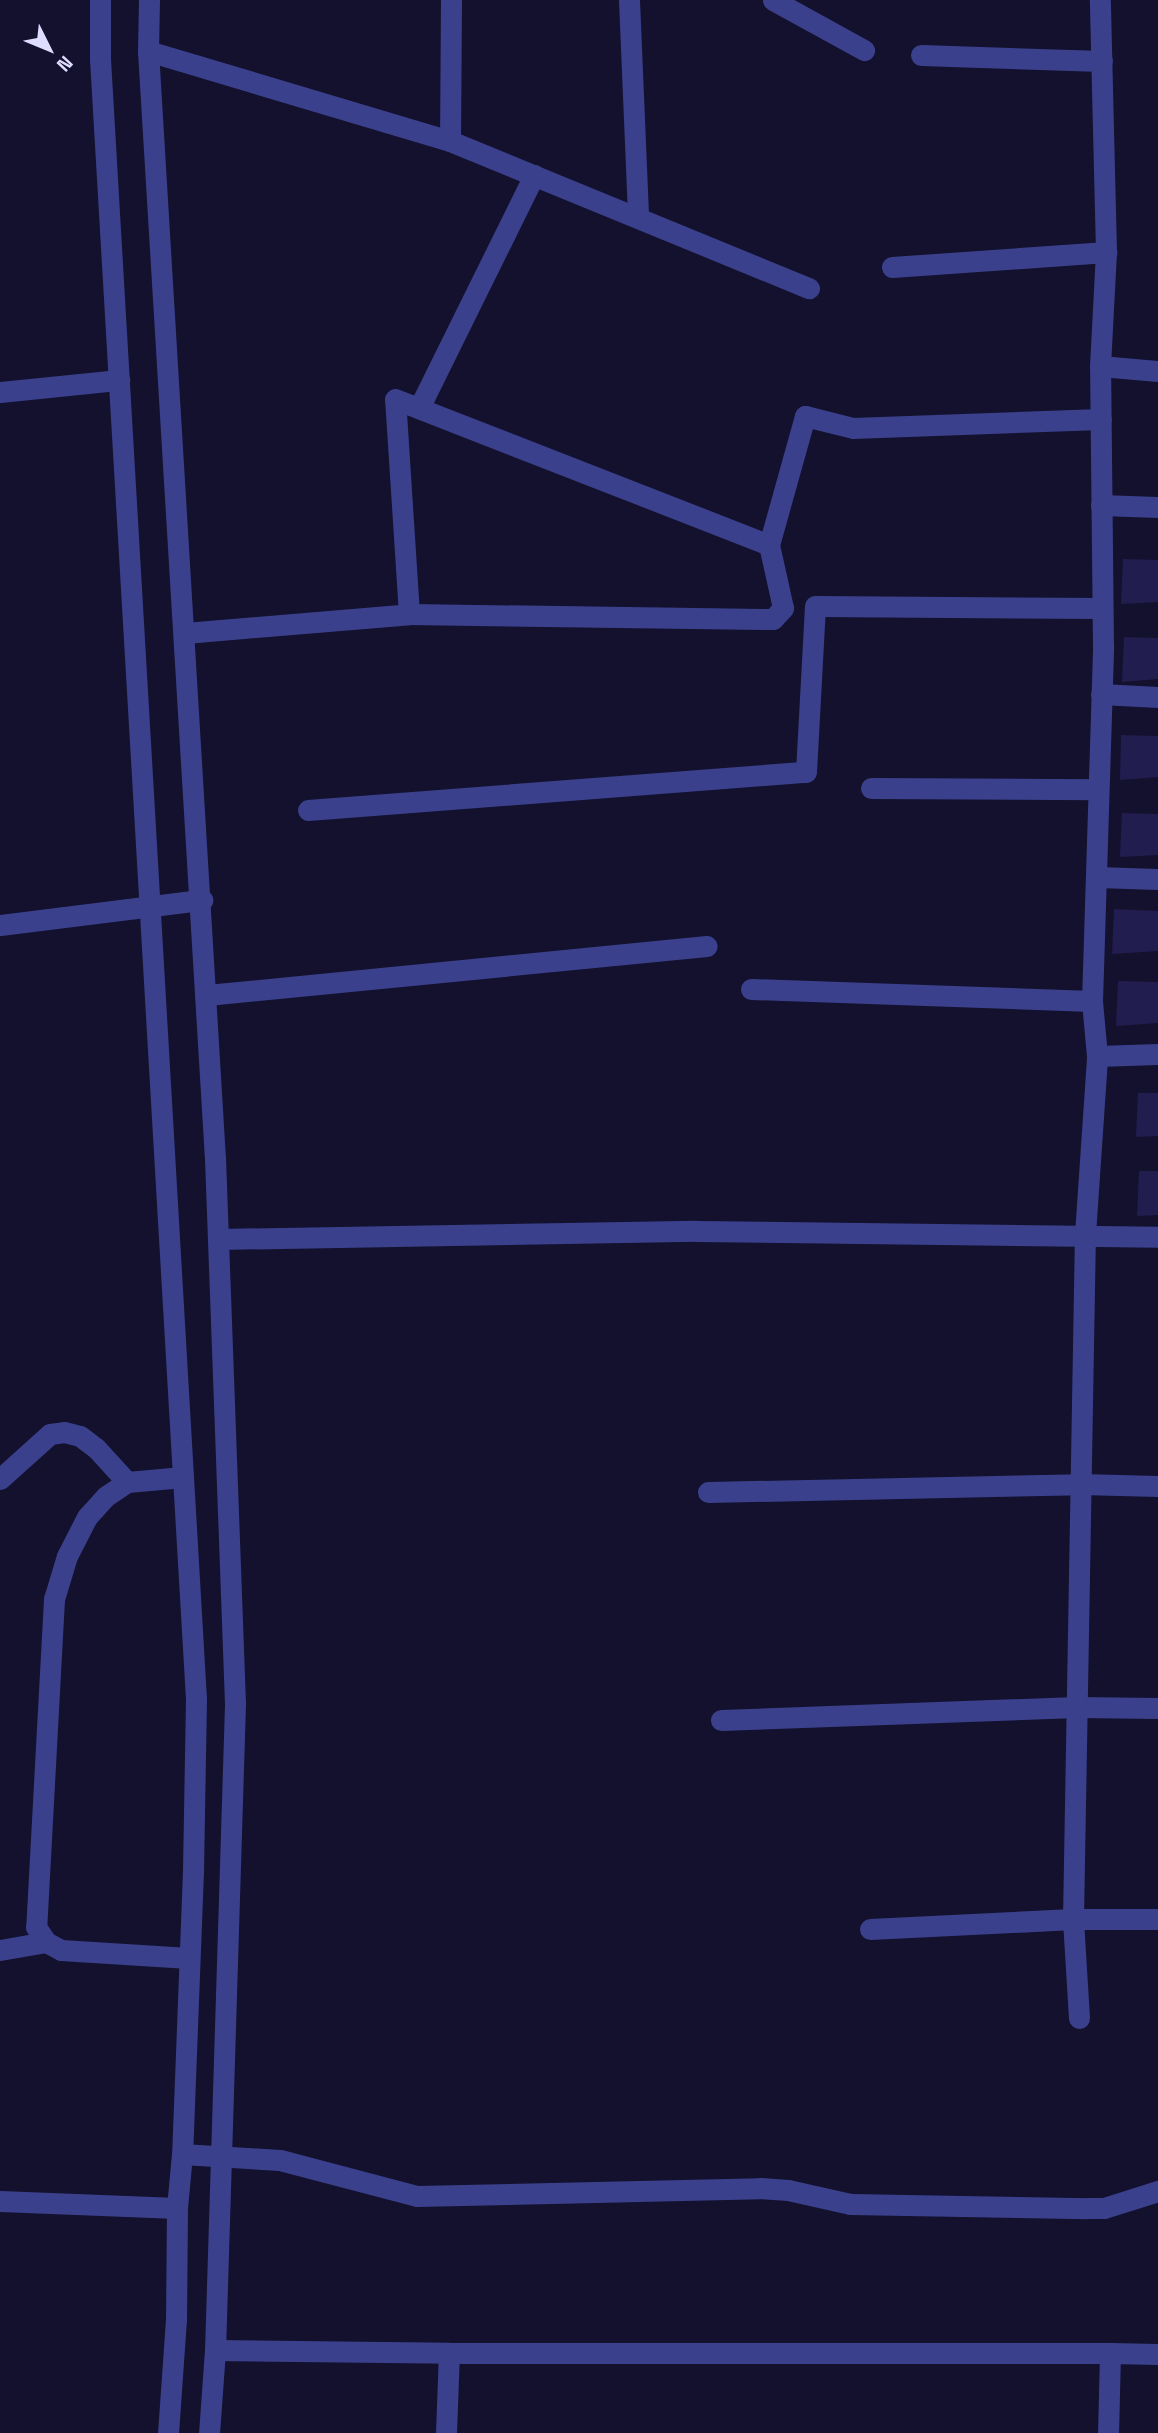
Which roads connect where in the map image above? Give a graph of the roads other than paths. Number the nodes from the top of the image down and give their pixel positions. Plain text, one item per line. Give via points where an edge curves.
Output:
1 (100, 0) edge
2 (149, 0) edge
3 (451, 0) edge
4 (629, 0) edge
5 (773, 0) edge
6 (1100, 0) edge
7 (864, 50) dead end
8 (148, 51) junction
9 (921, 55) dead end
10 (1101, 61) junction
11 (450, 141) junction
12 (534, 175) junction
13 (638, 218) junction
14 (1106, 252) junction
15 (892, 267) dead end
16 (809, 288) dead end
17 (1100, 366) junction
18 (1158, 371) edge
19 (119, 380) junction
20 (0, 392) edge
21 (419, 408) junction
22 (1101, 419) junction
23 (1101, 505) junction
24 (1158, 507) edge
25 (769, 545) junction
26 (1102, 608) junction
27 (409, 614) junction
28 (185, 634) junction
29 (1101, 694) junction
30 (1158, 696) edge
31 (871, 788) dead end
32 (1098, 789) junction
33 (308, 810) dead end
34 (1097, 877) junction
35 (1158, 879) edge
36 (202, 900) junction
37 (150, 908) junction
38 (0, 925) edge
39 (706, 946) dead end
40 (751, 989) dead end
41 (207, 995) junction
42 (1092, 1000) junction
43 (1158, 1054) edge
44 (1097, 1056) junction
45 (1085, 1234) junction
46 (1158, 1237) edge
47 (218, 1239) junction
48 (183, 1477) junction
49 (0, 1479) edge
50 (127, 1482) junction
51 (1081, 1484) junction
52 (1158, 1486) edge
53 (708, 1492) dead end
54 (1077, 1707) junction
55 (1158, 1708) edge
56 (722, 1720) dead end
57 (1073, 1919) junction
58 (1158, 1919) edge
59 (870, 1928) dead end
60 (46, 1942) junction
61 (0, 1950) edge
62 (190, 1958) junction
63 (1079, 2018) dead end
64 (182, 2154) junction
65 (221, 2157) junction
66 (1158, 2191) edge
67 (0, 2201) edge
68 (177, 2208) junction
69 (215, 2350) junction
70 (449, 2353) junction
71 (1110, 2353) junction
72 (1158, 2354) edge
73 (168, 2433) edge
74 (209, 2433) edge
75 (446, 2433) edge
76 (1108, 2433) edge

1 - 19 street
2 - 8 street
3 - 11 street
4 - 13 street
5 - 7 street
6 - 10 street
8 - 11 street
8 - 28 street
9 - 10 street
10 - 14 street
11 - 12 street
12 - 13 street
12 - 21 street
13 - 16 street
14 - 15 street
14 - 17 street
17 - 18 street
17 - 22 street
19 - 20 street
19 - 37 street
21 - 25 street
21 - 27 street via 396,399
22 - 23 street
22 - 25 street via 853,428 805,416
23 - 24 street
23 - 26 street
25 - 27 street via 783,608 773,619
26 - 29 street
26 - 33 street via 815,606 806,772
27 - 28 street
28 - 36 street
29 - 30 street
29 - 32 street
31 - 32 street
32 - 34 street
34 - 35 street
34 - 42 street
36 - 37 street
36 - 41 street
37 - 38 street
37 - 48 street
39 - 41 street
40 - 42 street
41 - 47 street
42 - 44 street
43 - 44 street
44 - 45 street
45 - 46 street
45 - 47 street via 696,1231
45 - 51 street
47 - 65 street via 235,1704
48 - 50 street
48 - 62 street via 196,1699
49 - 50 street via 50,1434 64,1432 80,1436 96,1448
50 - 60 street via 87,1517 67,1556 54,1599 36,1927
51 - 52 street
51 - 53 street
51 - 54 street
54 - 55 street
54 - 56 street
54 - 57 street
57 - 58 street
57 - 59 street
57 - 63 street
60 - 61 street
60 - 62 street via 61,1950
62 - 64 street
64 - 65 street
64 - 68 street
65 - 66 street via 280,2160 417,2196 760,2188 850,2204 1088,2208
65 - 69 street
67 - 68 street
68 - 73 street
69 - 70 street
69 - 74 street
70 - 71 street
70 - 75 street
71 - 72 street
71 - 76 street

